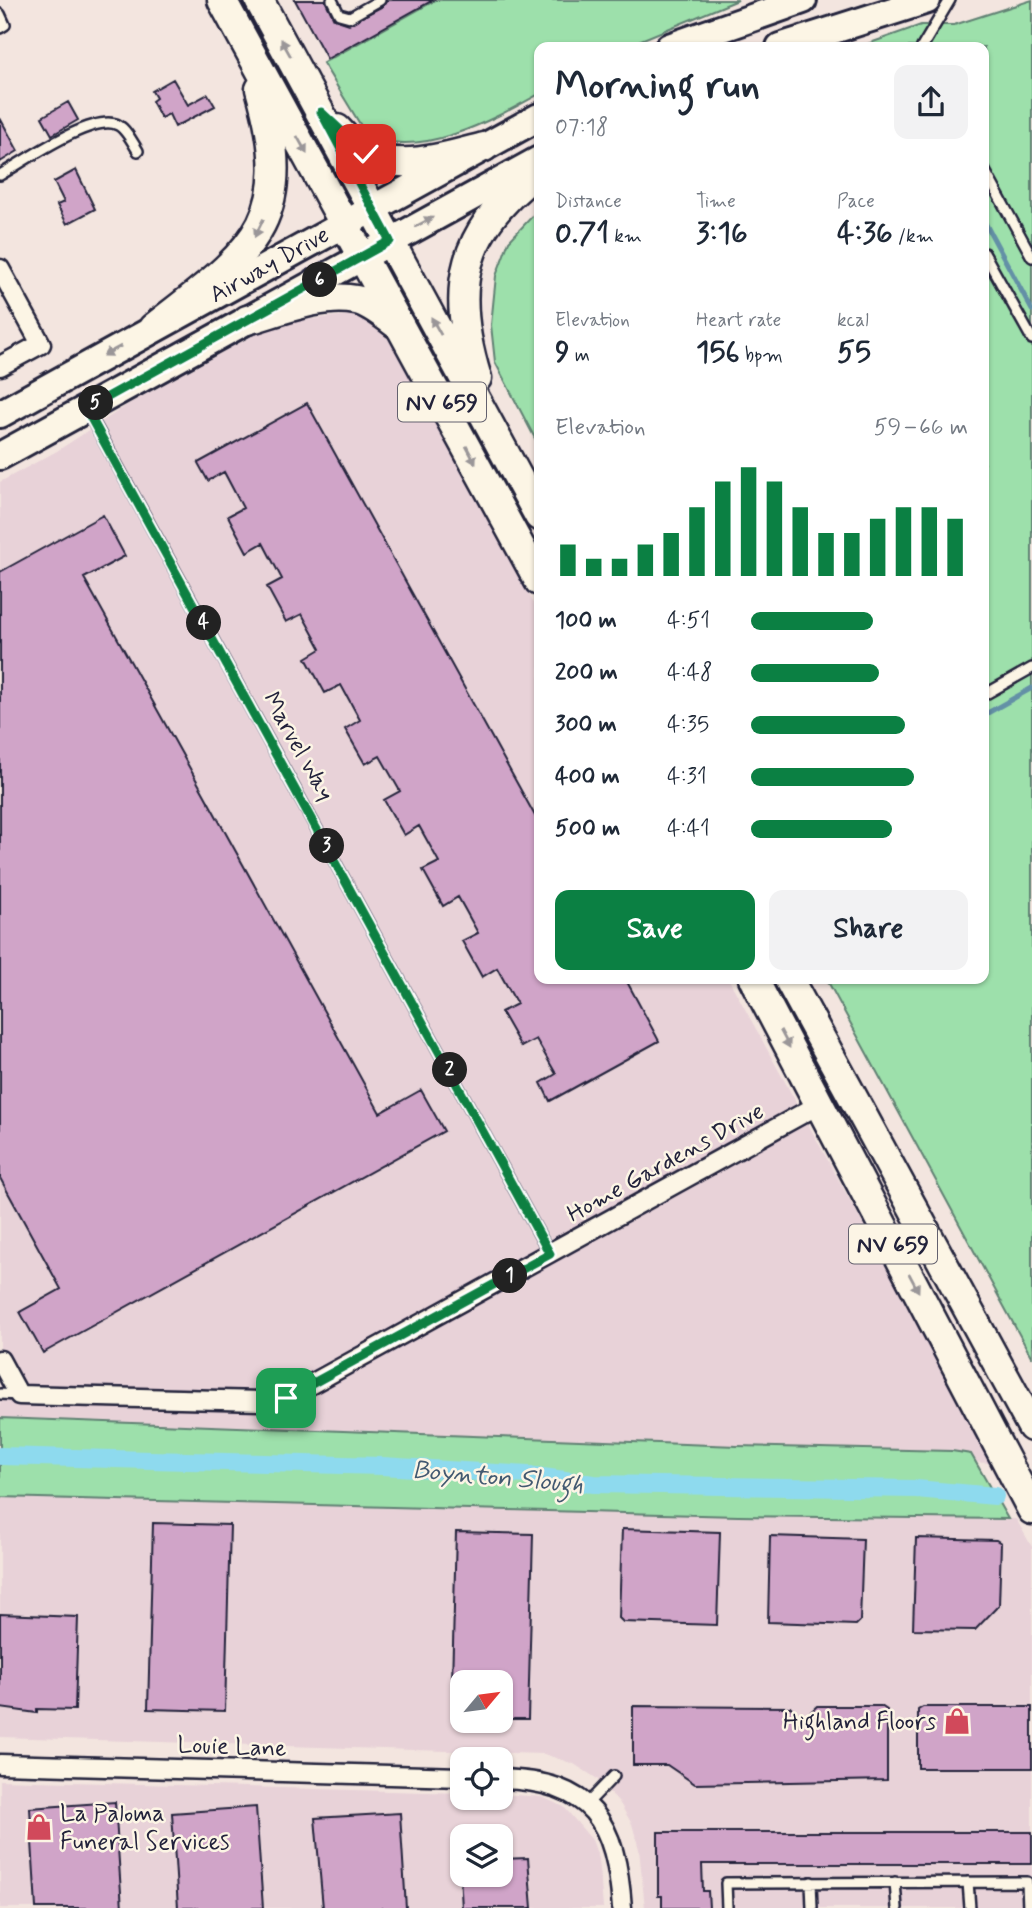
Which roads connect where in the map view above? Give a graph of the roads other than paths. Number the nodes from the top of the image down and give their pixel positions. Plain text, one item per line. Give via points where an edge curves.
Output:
1 (222, 0) edge
2 (259, 0) edge
3 (332, 0) edge
4 (380, 0) edge
5 (803, 0) edge
6 (927, 0) edge
7 (950, 0) edge
8 (0, 15) edge
9 (0, 28) edge
10 (683, 42) edge
11 (796, 42) edge
12 (925, 42) edge
13 (247, 46) junction
14 (321, 112) junction
15 (534, 120) edge
16 (484, 147) junction
17 (138, 150) dead end
18 (534, 163) edge
19 (0, 175) edge
20 (534, 176) edge
21 (989, 178) edge
22 (372, 208) junction
23 (345, 223) junction
24 (390, 241) junction
25 (362, 256) junction
26 (1032, 257) edge
27 (989, 262) edge
28 (0, 269) edge
29 (247, 320) junction
30 (153, 328) junction
31 (402, 328) junction
32 (1032, 339) edge
33 (0, 366) edge
34 (86, 409) junction
35 (0, 414) edge
36 (492, 427) junction
37 (0, 456) edge
38 (534, 507) edge
39 (534, 572) edge
40 (1032, 668) edge
41 (989, 692) edge
42 (756, 984) edge
43 (791, 984) edge
44 (820, 1104) junction
45 (550, 1254) junction
46 (0, 1360) edge
47 (998, 1364) junction
48 (0, 1394) edge
49 (19, 1395) junction
50 (1032, 1427) edge
51 (1032, 1510) edge
52 (0, 1764) edge
53 (614, 1776) dead end
54 (450, 1777) edge
55 (513, 1779) edge
56 (586, 1805) junction
57 (811, 1882) junction
58 (895, 1882) junction
59 (968, 1882) junction
60 (622, 1908) edge
61 (727, 1908) edge
62 (812, 1908) edge
63 (897, 1908) edge
64 (970, 1908) edge
65 (1028, 1908) edge

1 - 13 main road, NV 659
14 -> 2 main road, NV 659
3 - 4 lane via 340,14 350,18
5 - 10 main road
6 - 11 main road
7 - 12 lane
8 - 9 lane via 5,25
13 -> 23 main road, NV 659
13 -> 30 main road via 271,138 274,173 269,205 252,243 237,261
14 - 16 main road via 355,147 379,159 429,159
14 - 22 main road, NV 659
15 - 16 main road, Airway Drive
16 - 22 main road, Airway Drive
17 - 19 lane via 120,125 103,121
24 -> 18 main road, Airway Drive
20 - 36 main road via 489,216 467,257 462,305 465,333
21 - 26 lane
22 - 23 main road, Airway Drive
22 - 24 main road, NV 659
23 - 25 main road, NV 659
23 - 30 main road, Airway Drive
24 - 25 main road, Airway Drive
36 -> 24 main road, NV 659
25 - 29 main road, Airway Drive
25 - 31 main road, NV 659
27 - 32 lane
28 - 33 street via 41,344
29 - 31 main road via 346,299 368,304
29 - 34 main road, Airway Drive
30 -> 35 main road, Airway Drive
31 -> 39 main road, NV 659
34 - 37 main road, Airway Drive
34 - 45 lane, Marvel Way
36 - 38 main road, NV 659
40 - 41 lane
42 -> 44 main road, NV 659
43 - 47 main road, NV 659
44 - 45 street, Home Gardens Drive
44 - 47 main road via 852,1127 944,1295
44 -> 51 main road, NV 659
45 - 49 street, Home Gardens Drive via 286,1398
46 - 49 street
47 - 50 main road, NV 659
48 - 49 lane
52 - 54 street, Louie Lane
53 - 56 lane
55 - 56 street via 553,1784
56 - 60 street via 612,1840
57 - 58 lane
57 - 61 lane via 726,1883
57 - 62 lane
58 - 59 lane
58 - 63 lane
59 - 64 lane
59 - 65 lane via 1027,1882

